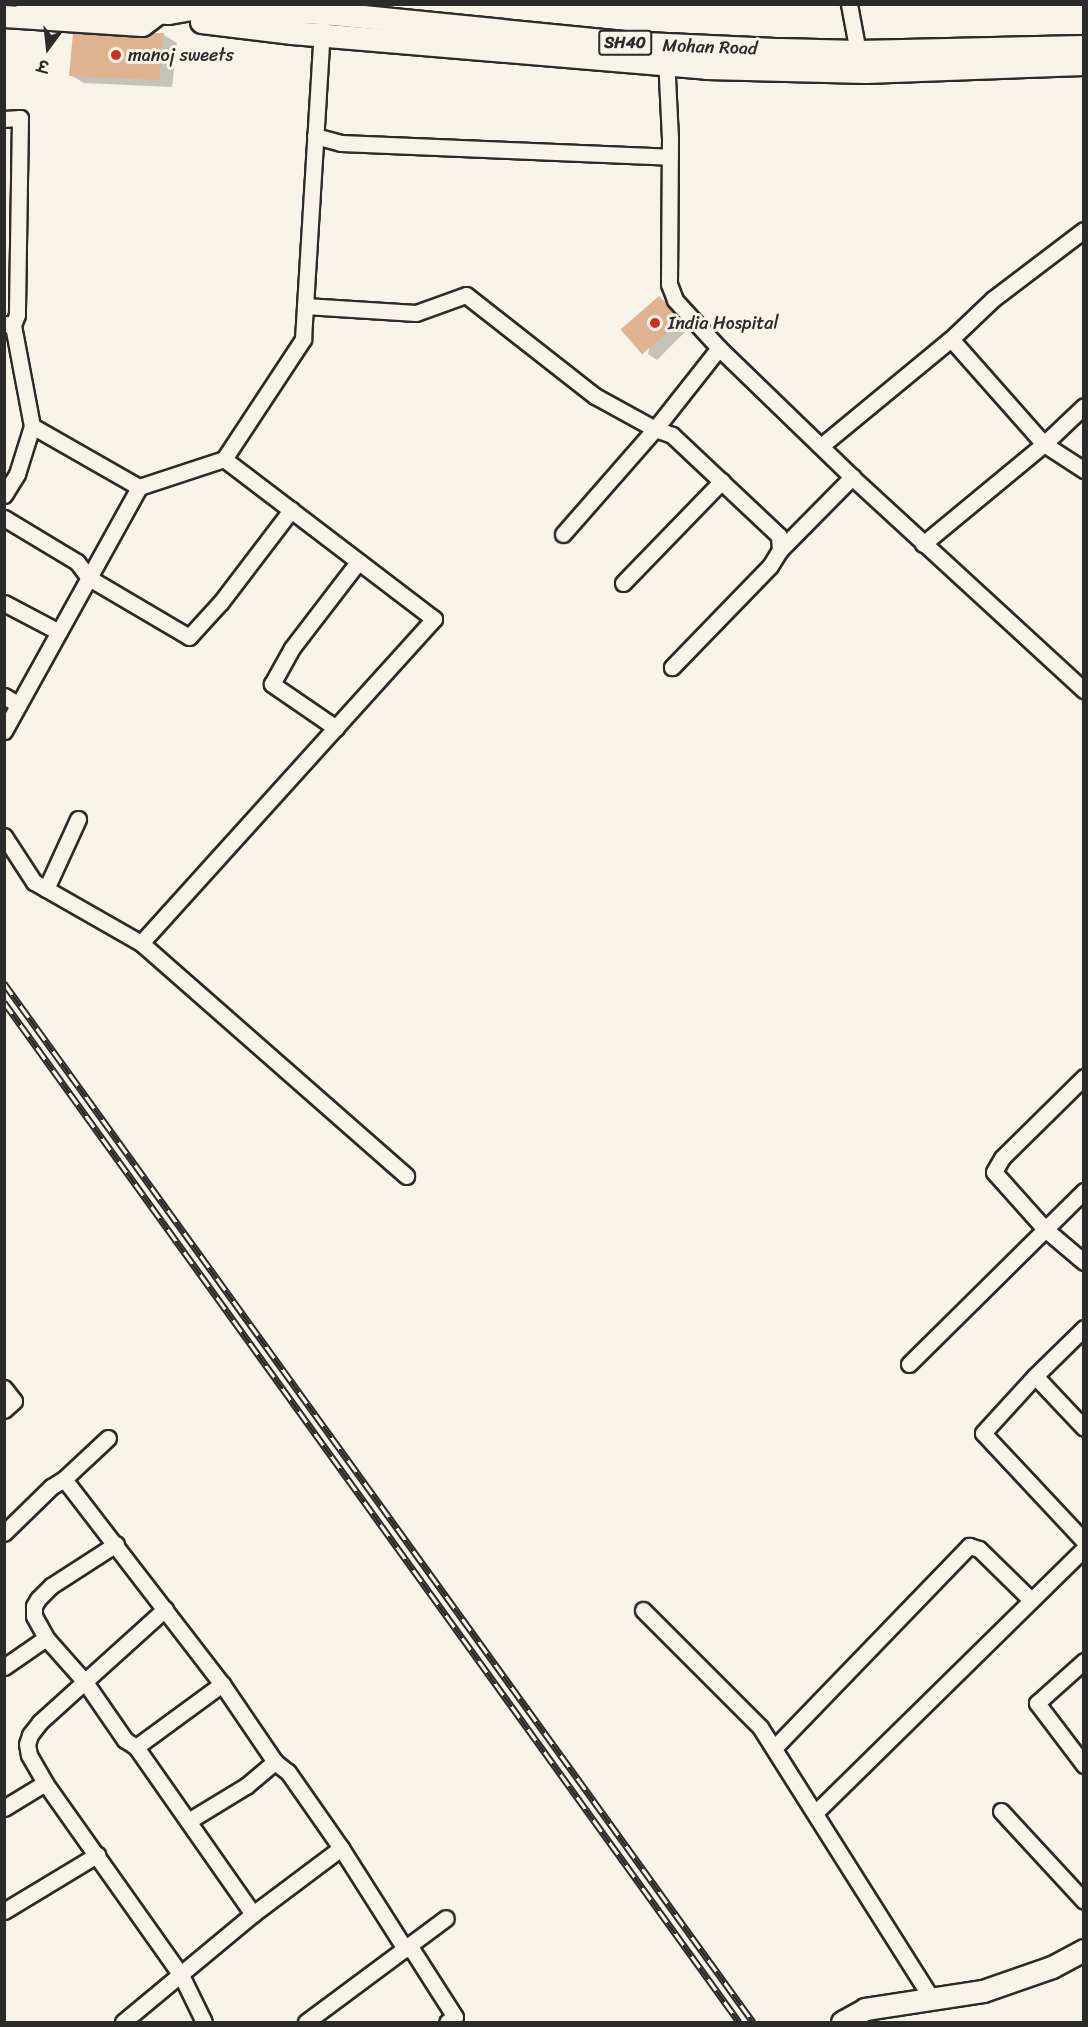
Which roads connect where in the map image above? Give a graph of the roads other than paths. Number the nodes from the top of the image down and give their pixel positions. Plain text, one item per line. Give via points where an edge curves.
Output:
1 (27, 4) edge
2 (849, 4) edge
3 (160, 10) edge
4 (4, 16) edge
5 (322, 24) junction
6 (1083, 47) edge
7 (858, 52) junction
8 (666, 55) junction
9 (1083, 64) edge
10 (4, 119) edge
11 (315, 136) junction
12 (670, 157) junction
13 (1083, 230) edge
14 (305, 306) junction
15 (9, 324) edge
16 (951, 339) junction
17 (719, 348) junction
18 (1083, 406) edge
19 (32, 426) junction
20 (655, 429) junction
21 (1044, 444) junction
22 (821, 446) junction
23 (224, 459) junction
24 (1083, 471) edge
25 (852, 477) junction
26 (722, 481) junction
27 (139, 487) junction
28 (4, 495) edge
29 (291, 510) junction
30 (4, 518) edge
31 (563, 534) dead end
32 (923, 544) junction
33 (780, 550) junction
34 (358, 562) junction
35 (89, 578) junction
36 (623, 583) dead end
37 (4, 603) edge
38 (59, 632) junction
39 (672, 667) dead end
40 (1083, 690) edge
41 (4, 696) edge
42 (19, 705) junction
43 (336, 728) junction
44 (4, 731) edge
45 (78, 819) dead end
46 (4, 836) edge
47 (46, 889) junction
48 (141, 943) junction
49 (1083, 1077) edge
50 (406, 1176) dead end
51 (1083, 1191) edge
52 (1045, 1229) junction
53 (1083, 1263) edge
54 (1083, 1328) edge
55 (909, 1364) dead end
56 (1035, 1376) junction
57 (4, 1388) edge
58 (4, 1410) edge
59 (1083, 1428) edge
60 (108, 1437) dead end
61 (64, 1479) junction
62 (4, 1533) edge
63 (1083, 1541) edge
64 (116, 1544) junction
65 (1083, 1549) edge
66 (1031, 1600) junction
67 (165, 1609) junction
68 (644, 1610) dead end
69 (46, 1638) junction
70 (1083, 1661) edge
71 (4, 1667) edge
72 (85, 1682) junction
73 (222, 1684) junction
74 (136, 1747) junction
75 (774, 1748) junction
76 (275, 1761) junction
77 (1083, 1766) edge
78 (45, 1783) junction
79 (4, 1808) edge
80 (1001, 1811) dead end
81 (815, 1813) junction
82 (190, 1820) junction
83 (341, 1848) junction
84 (97, 1855) junction
85 (1083, 1901) edge
86 (4, 1911) edge
87 (253, 1914) junction
88 (446, 1918) dead end
89 (407, 1947) junction
90 (1083, 1950) edge
91 (181, 1975) junction
92 (932, 1999) junction
93 (123, 2022) edge
94 (204, 2022) edge
95 (306, 2022) edge
96 (447, 2022) edge
97 (842, 2022) edge

1 - 3 main road, SH40
2 - 7 street
3 - 4 street via 142,25
3 - 5 main road, Mohan Road / SH40 via 191,9
5 - 8 main road, Mohan Road / SH40
5 - 11 street
6 - 7 main road, Mohan Road / SH40
7 - 8 main road, Mohan Road / SH40
8 - 9 main road via 795,72
8 - 12 street
10 - 15 street via 20,118 17,315
11 - 12 street via 341,143
11 - 14 street
12 - 17 street via 669,284 675,300
13 - 16 street via 993,300
14 - 20 street via 416,313 466,295 596,396
14 - 23 street via 303,339
15 - 19 street
16 - 21 street
16 - 22 street
17 - 20 street
17 - 22 street
18 - 21 street
19 - 27 street
19 - 28 street via 17,474
20 - 26 street via 672,435
20 - 31 street
21 - 24 street
21 - 32 street
22 - 25 street
23 - 27 street
23 - 29 street
25 - 32 street
25 - 33 street
26 - 33 street via 779,536
26 - 36 street
27 - 35 street
29 - 34 street
29 - 35 street via 221,602 189,637
30 - 35 street via 77,562
32 - 40 street
33 - 39 street via 770,566
34 - 43 street via 292,648 272,684
34 - 43 street via 434,619
35 - 38 street
37 - 38 street
38 - 42 street
41 - 42 street
42 - 44 street
43 - 48 street
45 - 47 street
46 - 47 street via 34,882
47 - 48 street
48 - 50 street
49 - 52 street via 1002,1158 994,1172
51 - 52 street
52 - 53 street
52 - 55 street
54 - 56 street
56 - 59 street
56 - 63 street via 983,1433
57 - 58 street via 14,1401
60 - 61 street
61 - 62 street
61 - 64 street
64 - 67 street
64 - 69 street via 51,1586 38,1599 34,1617
65 - 66 street
66 - 75 street via 979,1549 969,1546
66 - 81 street
67 - 72 street
67 - 73 street
68 - 75 street via 760,1727
69 - 71 street
69 - 72 street
70 - 77 street via 1037,1703
72 - 74 street via 125,1740
72 - 78 street via 30,1735 28,1755
73 - 74 street
73 - 76 street
74 - 82 street
75 - 81 street
76 - 82 street via 246,1786
76 - 83 street via 288,1772
78 - 79 street
78 - 84 street
80 - 85 street
81 - 92 street
82 - 87 street
83 - 87 street
83 - 89 street
84 - 86 street
84 - 91 street
87 - 91 street
88 - 89 street
89 - 95 street
89 - 96 street via 455,2017
90 - 92 street via 1052,1966 983,1991
91 - 93 street
91 - 94 street
92 - 97 street via 865,2009

